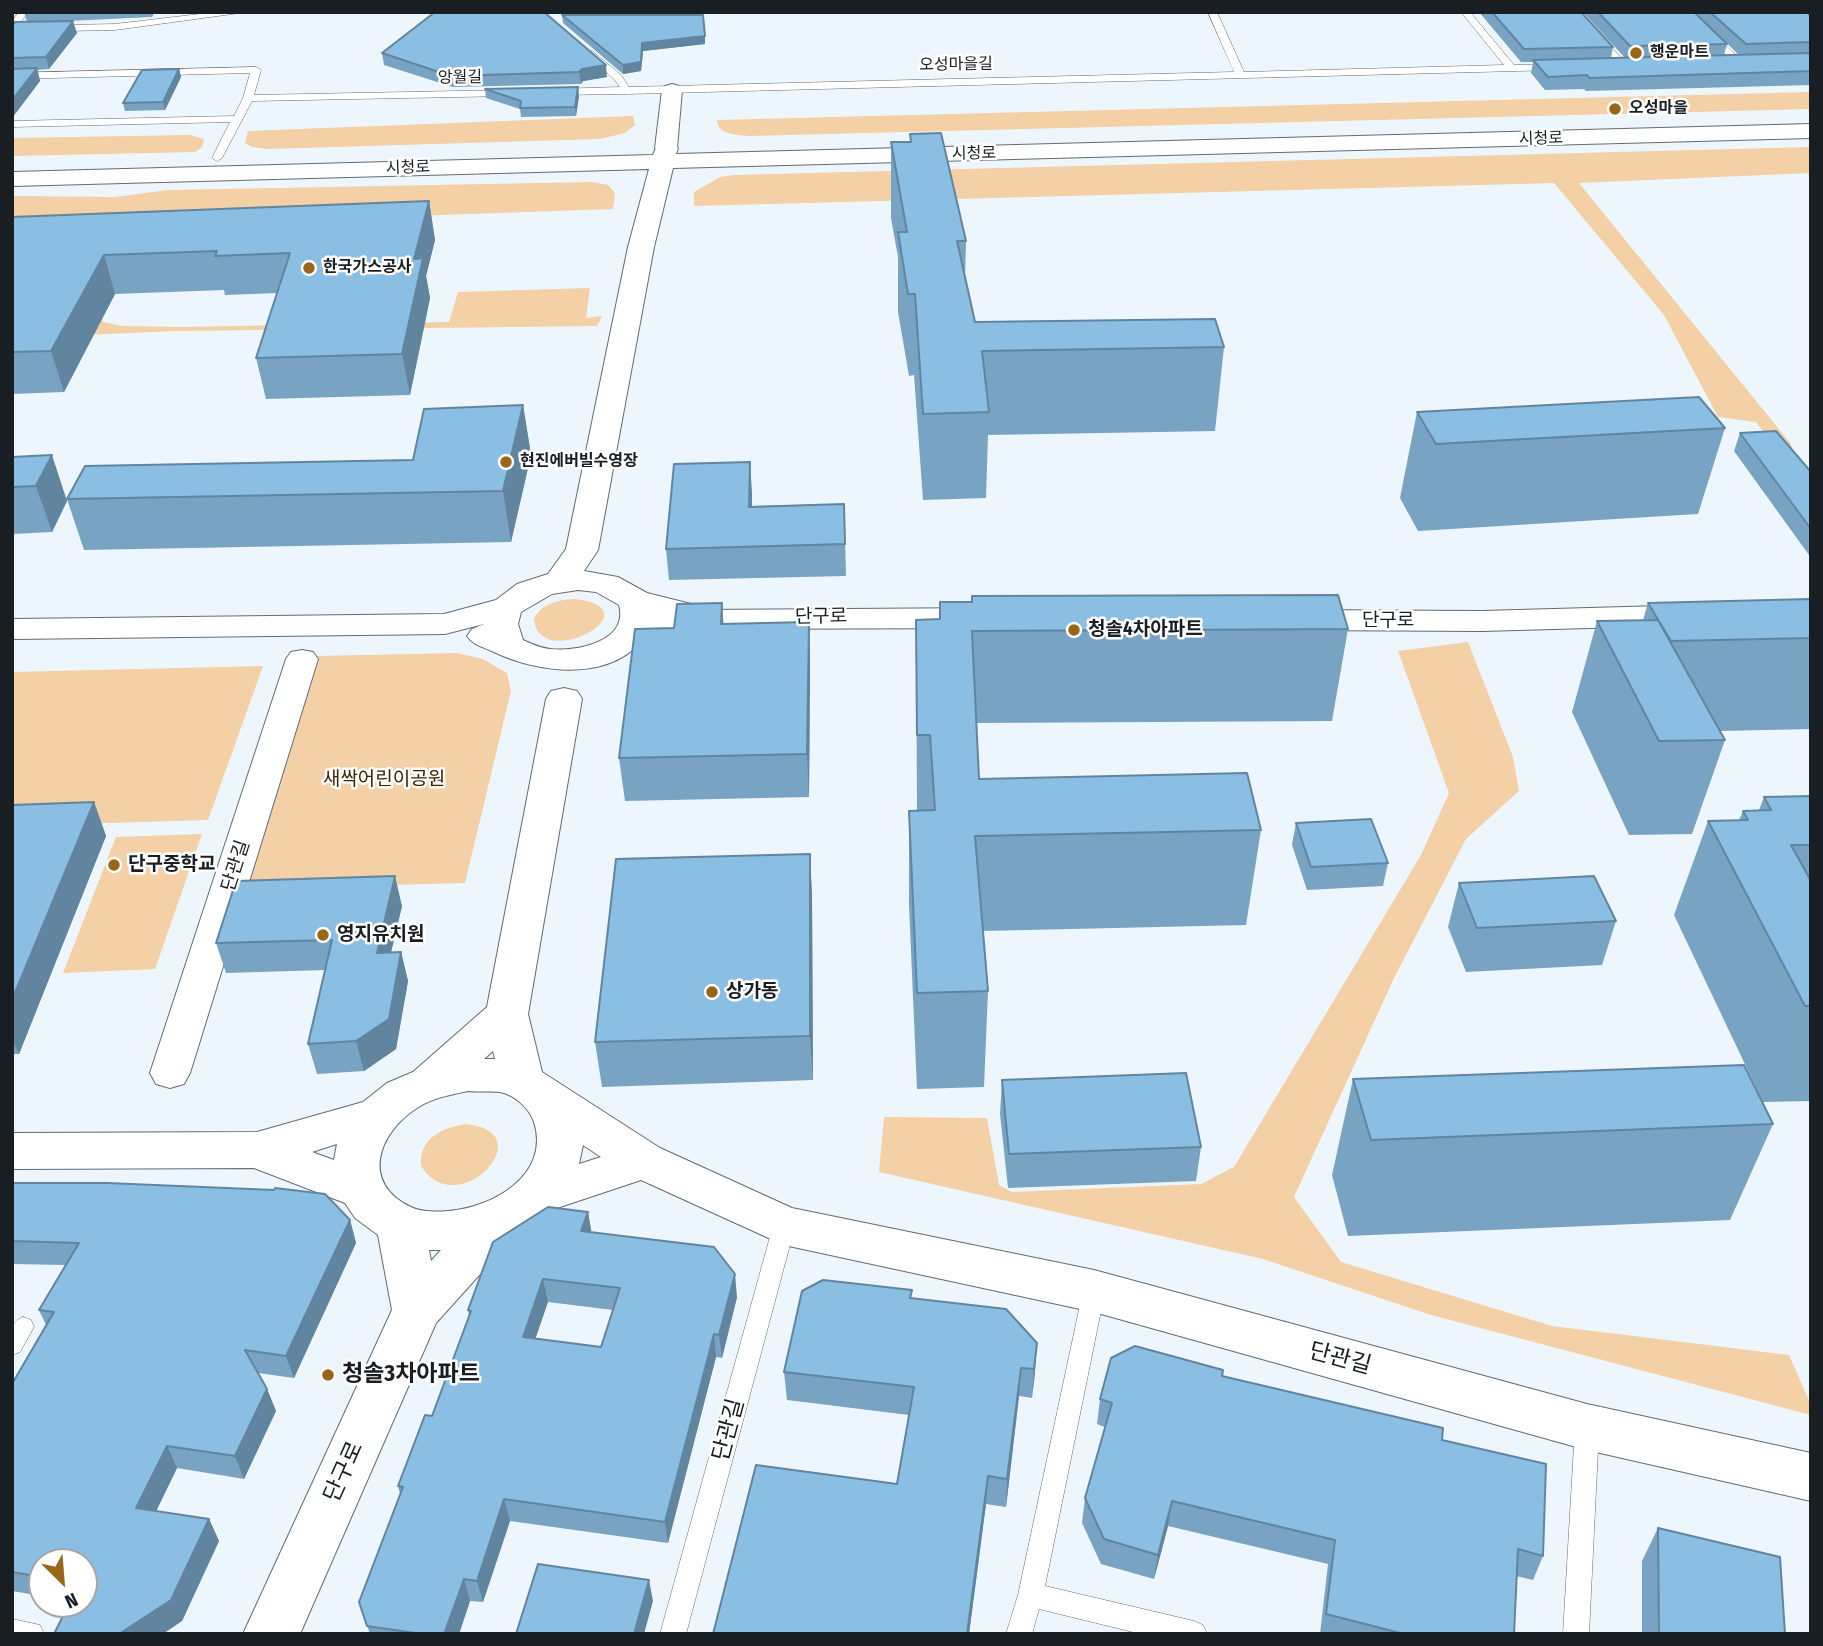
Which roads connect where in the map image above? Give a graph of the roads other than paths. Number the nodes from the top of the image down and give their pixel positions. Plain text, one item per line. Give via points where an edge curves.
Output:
1 (24, 12) edge
2 (243, 12) edge
3 (1212, 12) edge
4 (1465, 12) edge
5 (1574, 12) edge
6 (1684, 12) edge
7 (12, 28) edge
8 (582, 46) edge
9 (1751, 62) edge
10 (1726, 63) edge
11 (1739, 63) junction
12 (1611, 65) edge
13 (1623, 65) junction
14 (1636, 65) edge
15 (1561, 67) edge
16 (1511, 68) junction
17 (1240, 74) junction
18 (12, 76) edge
19 (672, 90) junction
20 (627, 91) junction
21 (518, 93) edge
22 (545, 93) edge
23 (248, 98) junction
24 (237, 119) junction
25 (1811, 119) edge
26 (12, 124) edge
27 (1811, 131) edge
28 (664, 155) junction
29 (217, 158) junction
30 (12, 163) edge
31 (12, 179) edge
32 (582, 550) junction
33 (559, 582) junction
34 (602, 583) junction
35 (507, 607) junction
36 (635, 612) junction
37 (1729, 615) edge
38 (1021, 618) edge
39 (1259, 620) edge
40 (445, 624) junction
41 (12, 629) edge
42 (508, 644) junction
43 (609, 650) junction
44 (302, 659) dead end
45 (541, 659) junction
46 (564, 699) junction
47 (507, 1014) junction
48 (170, 1073) dead end
49 (430, 1082) junction
50 (533, 1090) junction
51 (377, 1115) junction
52 (257, 1150) junction
53 (12, 1151) edge
54 (644, 1161) junction
55 (360, 1189) junction
56 (516, 1208) junction
57 (400, 1225) junction
58 (784, 1226) junction
59 (1094, 1292) junction
60 (417, 1310) junction
61 (12, 1327) edge
62 (12, 1345) edge
63 (1587, 1426) junction
64 (1811, 1477) edge
65 (1031, 1595) junction
66 (12, 1631) edge
67 (31, 1634) edge
68 (271, 1634) edge
69 (673, 1634) edge
70 (1019, 1634) edge
71 (1194, 1634) edge
72 (1576, 1634) edge

1 - 7 lane
2 - 7 lane via 115,27
3 - 17 lane
4 - 16 lane
5 - 13 lane
6 - 11 lane
8 - 20 lane via 618,77
9 - 11 lane
10 - 11 lane
12 - 13 lane
13 - 14 lane
15 - 16 lane, 오성마을길
16 - 17 lane, 오성마을길
17 - 19 lane, 오성마을길
18 - 23 lane via 256,71
19 - 20 lane
19 - 28 street
20 - 22 lane
21 - 23 lane, 앙월길
23 - 24 lane
24 - 26 lane
24 - 29 lane
25 - 28 street, 시청로
27 - 28 street, 시청로
28 - 29 street, 시청로
28 - 31 street, 시청로
28 - 32 street via 641,247
29 - 30 street, 시청로
32 - 33 street
32 - 34 street
33 - 34 street
33 - 35 street via 538,587
34 - 36 street via 620,589
35 - 40 street
35 - 42 street via 500,632
36 - 38 street, 단구로 via 713,619
36 - 43 street via 626,639
37 - 39 street, 단구로
40 - 41 street
40 - 42 street
42 - 45 street
43 - 45 street via 587,657
43 - 46 street
44 - 48 street, 단관길
45 - 46 street
46 - 47 street
47 - 49 street
47 - 50 street
49 - 50 street via 462,1074 494,1074
49 - 51 street
50 - 54 street, 단관길
50 - 56 street via 559,1120 561,1146 552,1173
51 - 52 street
51 - 55 street via 362,1139 355,1164
52 - 53 street
52 - 55 street
54 - 56 street
54 - 58 street, 단관길
55 - 57 street via 376,1210
56 - 57 street via 466,1229 432,1231
56 - 60 street, 단구로
57 - 60 street
58 - 59 street, 단관길
58 - 69 lane, 단관길
59 - 63 street, 단관길
59 - 65 lane
60 - 68 street, 단구로
61 - 62 lane via 23,1327
63 - 64 street, 단관길
63 - 72 lane
65 - 70 lane
65 - 71 lane
66 - 67 lane

